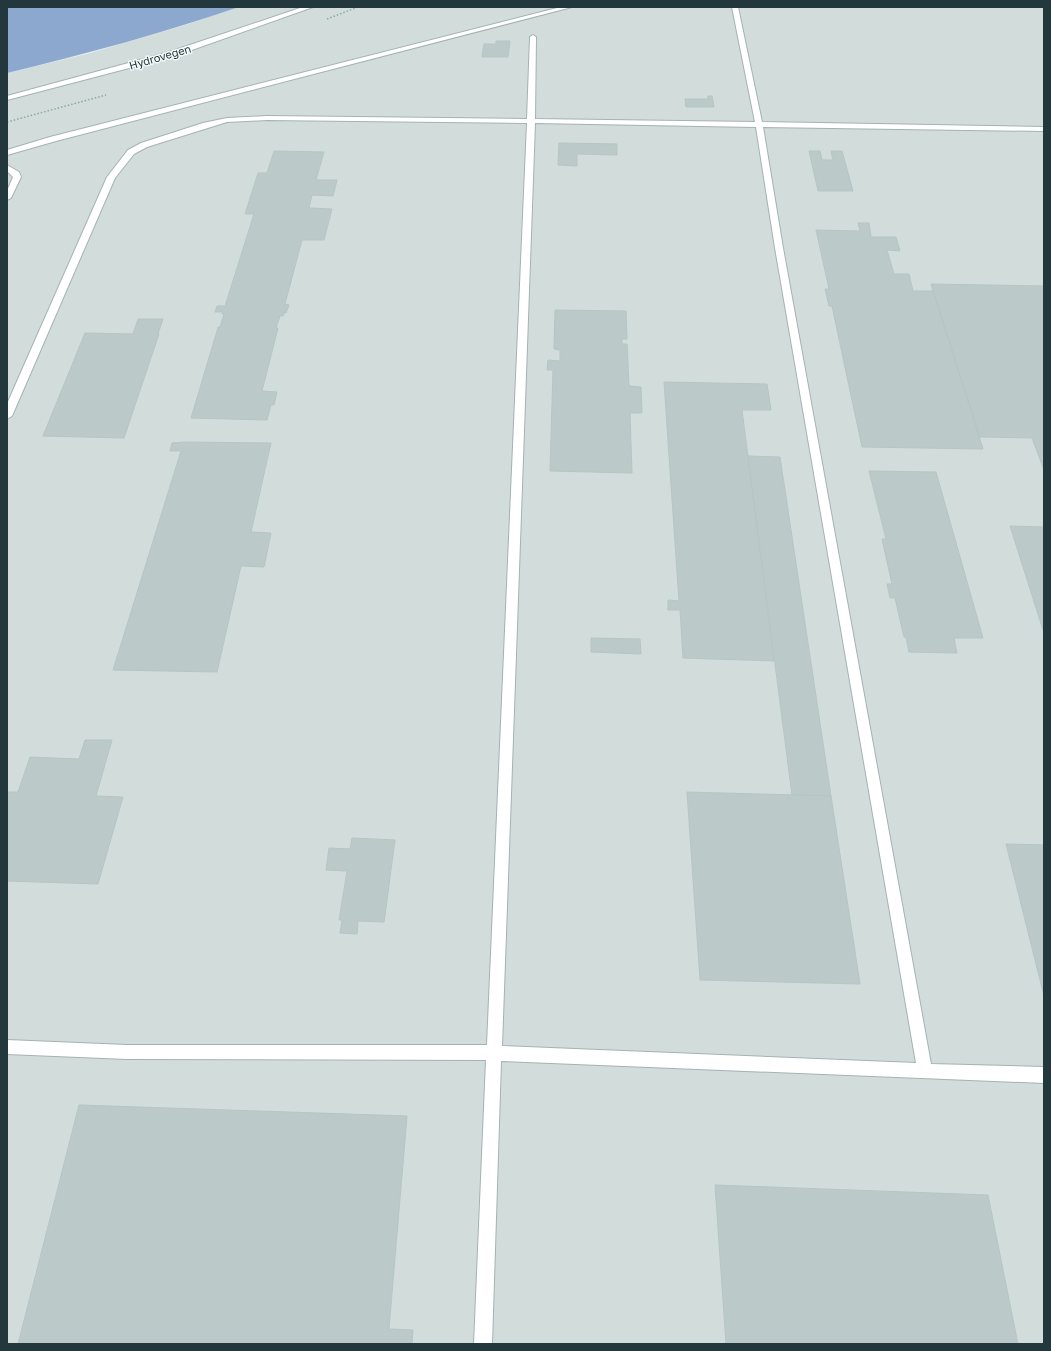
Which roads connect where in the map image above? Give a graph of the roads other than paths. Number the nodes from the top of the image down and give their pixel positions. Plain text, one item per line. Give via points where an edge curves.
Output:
1 (310, 7) edge
2 (569, 7) edge
3 (735, 7) edge
4 (533, 37) dead end
5 (7, 98) edge
6 (531, 121) junction
7 (759, 124) junction
8 (1044, 129) edge
9 (7, 154) edge
10 (7, 167) edge
11 (7, 198) edge
12 (7, 416) edge
13 (7, 1047) edge
14 (494, 1054) junction
15 (925, 1071) junction
16 (1044, 1075) edge
17 (483, 1344) edge

1 - 5 street, Hydrovegen via 172,54
2 - 9 street
3 - 7 street
4 - 6 street
6 - 7 street
6 - 12 street via 282,118 227,120 144,145 131,152 111,177
6 - 14 street
7 - 8 street
7 - 15 street
10 - 11 street via 17,177
13 - 14 street via 127,1052
14 - 15 street
14 - 17 street
15 - 16 street

